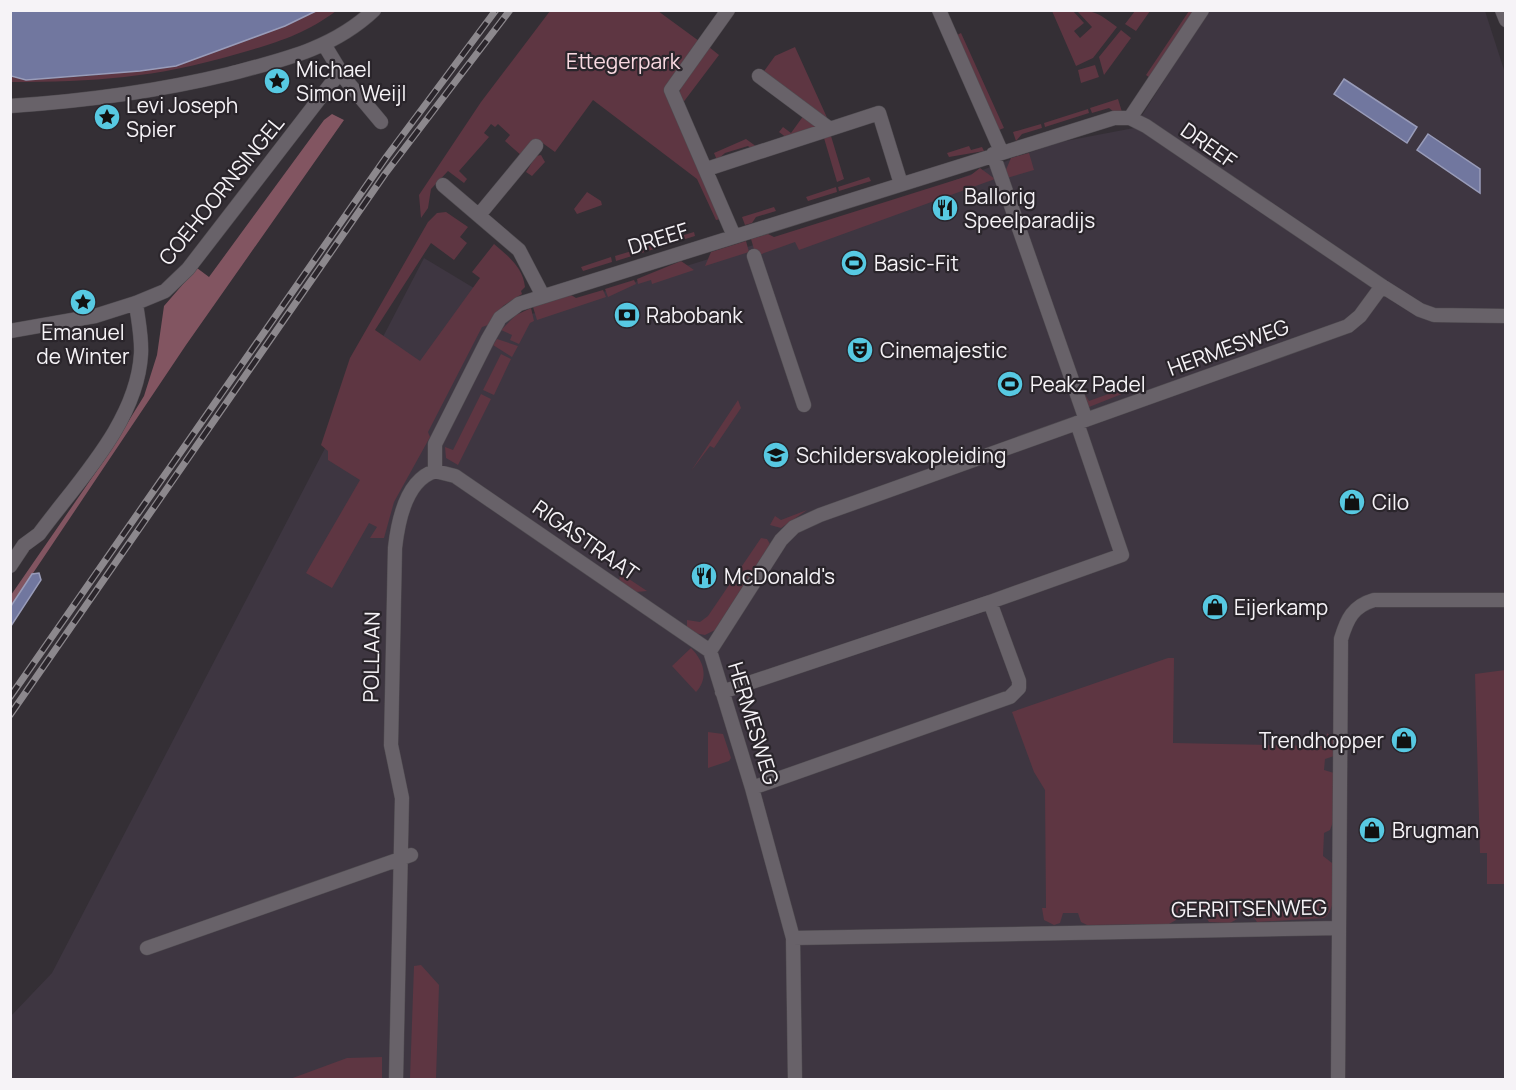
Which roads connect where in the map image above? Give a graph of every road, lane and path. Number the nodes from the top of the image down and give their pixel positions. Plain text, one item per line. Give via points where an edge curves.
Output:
1 (374, 10) edge
2 (728, 10) edge
3 (939, 10) edge
4 (1202, 10) edge
5 (1502, 10) edge
6 (1506, 20) edge
7 (325, 46) junction
8 (340, 72) junction
9 (759, 76) dead end
10 (10, 106) edge
11 (1130, 118) junction
12 (381, 122) dead end
13 (830, 129) junction
14 (536, 146) dead end
15 (997, 153) junction
16 (707, 169) junction
17 (901, 184) junction
18 (443, 185) dead end
19 (479, 215) junction
20 (734, 236) junction
21 (754, 256) dead end
22 (1382, 286) junction
23 (543, 296) junction
24 (136, 303) junction
25 (1506, 316) edge
26 (10, 331) edge
27 (804, 405) dead end
28 (1082, 421) junction
29 (435, 471) junction
30 (10, 566) edge
31 (1506, 600) edge
32 (990, 602) junction
33 (710, 651) junction
34 (722, 692) junction
35 (752, 788) junction
36 (406, 856) junction
37 (1339, 928) junction
38 (793, 938) junction
39 (147, 948) dead end
40 (396, 1080) edge
41 (795, 1080) edge
42 (1338, 1080) edge

1 - 7 street
2 - 16 street via 671,90
3 - 15 street
4 - 11 street
5 - 6 street
7 - 8 street
7 - 10 street via 251,68 141,93 91,101
8 - 12 street
8 - 24 street, COEHOORNSINGEL via 188,269 165,291
9 - 13 street
11 - 15 street, DREEF via 1093,123
11 - 22 street, DREEF
13 - 16 street
13 - 17 street via 879,113
14 - 19 street
15 - 17 street, DREEF
15 - 28 street
16 - 20 street
17 - 20 street, DREEF
18 - 19 street
19 - 23 street via 519,250
20 - 23 street, DREEF
21 - 27 street
22 - 25 street via 1434,315
22 - 28 street, HERMESWEG via 1360,316 1347,326
23 - 29 street, DREEF via 506,312 496,325 435,444
24 - 26 street, COEHOORNSINGEL via 95,316
24 - 30 street via 141,353 134,393 124,420 39,534 24,545
28 - 32 street via 1122,555
28 - 33 street, HERMESWEG via 794,527 769,557
29 - 33 street, RIGASTRAAT via 455,476
29 - 36 street, POLLAAN via 416,482 400,517 394,548 391,745 402,798
31 - 37 street, GERRITSENWEG via 1374,600 1357,607 1346,621 1341,639
32 - 34 street
32 - 35 street via 1019,681 1016,694
33 - 34 street, HERMESWEG
34 - 35 street, HERMESWEG
35 - 38 street, HERMESWEG
36 - 39 street
36 - 40 street, POLLAAN
37 - 38 street, GERRITSENWEG
37 - 42 street
38 - 41 street, HERMESWEG

